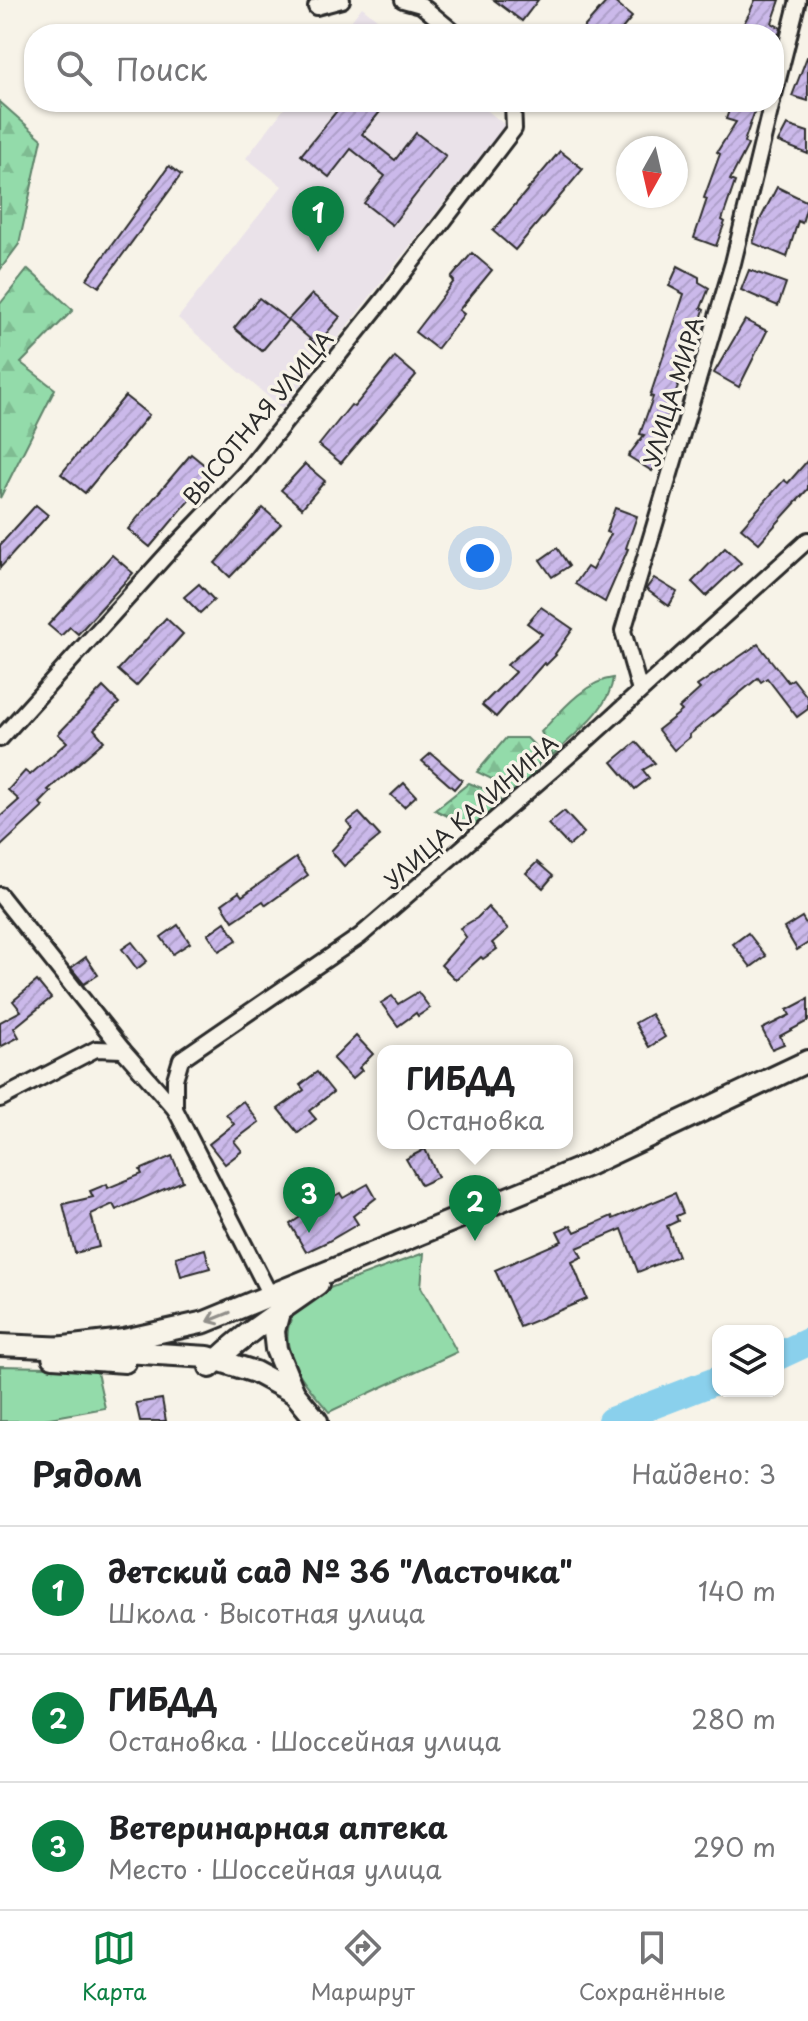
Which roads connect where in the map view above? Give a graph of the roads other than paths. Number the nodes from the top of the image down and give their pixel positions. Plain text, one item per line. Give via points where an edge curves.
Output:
1 (342, 0) edge
2 (403, 0) edge
3 (798, 0) edge
4 (316, 7) dead end
5 (444, 24) edge
6 (784, 55) edge
7 (513, 112) edge
8 (770, 112) edge
9 (808, 540) edge
10 (640, 691) junction
11 (0, 739) edge
12 (0, 895) edge
13 (123, 1050) junction
14 (808, 1061) edge
15 (0, 1099) edge
16 (175, 1109) junction
17 (343, 1267) junction
18 (275, 1304) junction
19 (0, 1345) edge
20 (56, 1348) junction
21 (0, 1354) edge
22 (211, 1361) junction
23 (294, 1393) junction
24 (303, 1421) edge
25 (317, 1421) edge

1 - 4 street
2 - 5 street via 421,5
3 - 6 street
7 - 11 street, ВЫСОТНАЯ УЛИЦА via 514,129 243,475
8 - 10 street, УЛИЦА МИРА via 733,263 623,631
9 - 10 street, УЛИЦА КАЛИНИНА
10 - 16 street, УЛИЦА КАЛИНИНА via 360,936 181,1059
12 - 13 street
13 - 15 street via 96,1049
13 - 16 street
14 - 17 street via 588,1165
16 - 18 street
17 - 18 street
17 - 18 street via 304,1281
18 -> 20 street via 168,1332
18 - 22 street via 234,1334
18 - 23 street via 276,1349
19 - 20 street
20 - 22 street
21 - 22 street
22 - 23 street via 255,1372
22 - 24 street via 285,1400
23 - 25 street

